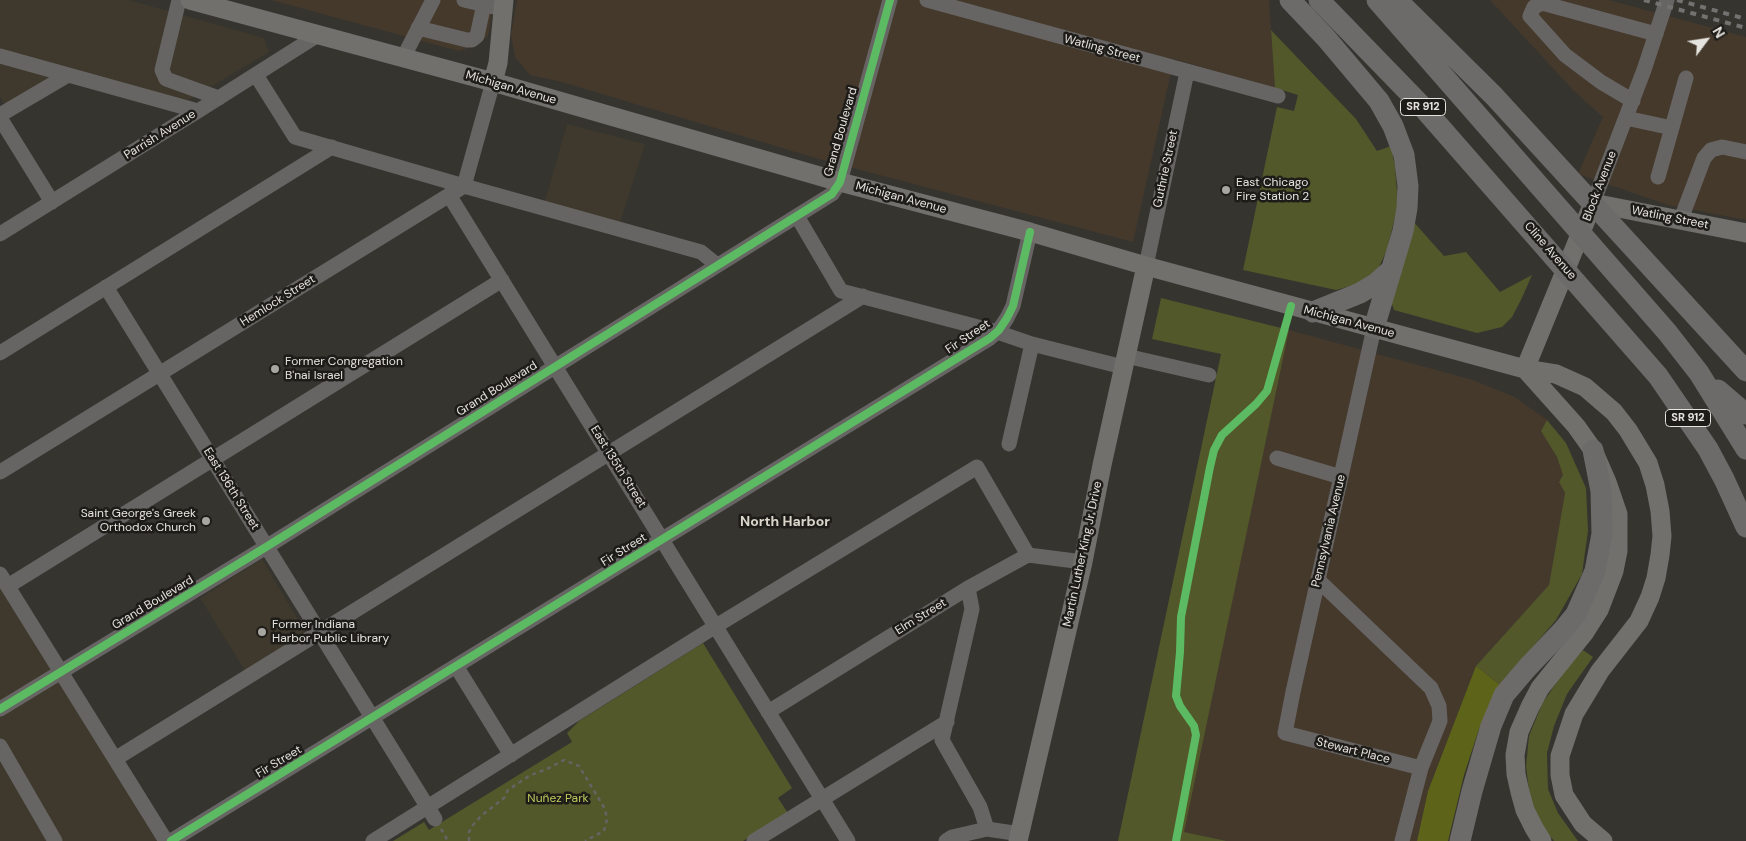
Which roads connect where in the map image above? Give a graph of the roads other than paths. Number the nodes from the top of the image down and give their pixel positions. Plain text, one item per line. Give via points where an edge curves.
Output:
1 (179, 0) edge
2 (190, 0) edge
3 (433, 0) edge
4 (464, 0) edge
5 (890, 0) edge
6 (927, 0) edge
7 (1290, 0) edge
8 (1319, 0) edge
9 (1377, 0) edge
10 (1397, 0) edge
11 (1667, 0) edge
12 (484, 4) junction
13 (503, 4) edge
14 (418, 28) junction
15 (1656, 34) junction
16 (318, 35) junction
17 (0, 56) edge
18 (402, 58) junction
19 (1187, 72) junction
20 (68, 75) junction
21 (256, 75) junction
22 (1686, 78) dead end
23 (493, 82) junction
24 (1278, 96) dead end
25 (219, 98) junction
26 (1633, 101) junction
27 (198, 111) junction
28 (0, 116) edge
29 (1626, 118) junction
30 (1672, 128) junction
31 (332, 147) junction
32 (1746, 152) edge
33 (1658, 177) dead end
34 (840, 182) junction
35 (464, 186) junction
36 (449, 195) junction
37 (52, 202) junction
38 (1593, 202) junction
39 (796, 216) junction
40 (1681, 219) junction
41 (1030, 232) junction
42 (1746, 233) edge
43 (0, 234) edge
44 (717, 265) junction
45 (1146, 266) junction
46 (1392, 268) junction
47 (502, 280) junction
48 (106, 287) junction
49 (863, 296) junction
50 (1313, 312) junction
51 (1374, 328) junction
52 (997, 332) junction
53 (1032, 344) junction
54 (0, 353) edge
55 (1125, 362) junction
56 (555, 366) junction
57 (1525, 369) junction
58 (1746, 372) edge
59 (1699, 373) junction
60 (160, 374) junction
61 (1208, 375) dead end
62 (1746, 414) edge
63 (1009, 444) dead end
64 (1746, 449) edge
65 (1593, 450) junction
66 (610, 454) junction
67 (1277, 458) dead end
68 (213, 460) junction
69 (0, 472) edge
70 (1341, 477) junction
71 (1746, 527) edge
72 (663, 539) junction
73 (266, 546) junction
74 (1028, 555) junction
75 (1083, 562) junction
76 (4, 580) edge
77 (1318, 580) junction
78 (968, 588) junction
79 (716, 626) junction
80 (320, 634) junction
81 (456, 666) junction
82 (61, 672) junction
83 (0, 709) edge
84 (768, 712) junction
85 (372, 718) junction
86 (947, 722) junction
87 (1285, 733) joint
88 (0, 746) edge
89 (511, 755) junction
90 (115, 759) junction
91 (1421, 768) junction
92 (822, 799) junction
93 (431, 813) junction
94 (987, 829) junction
95 (1019, 837) edge
96 (950, 840) edge
97 (55, 841) edge
98 (166, 841) edge
99 (171, 841) edge
100 (373, 841) edge
101 (754, 841) edge
102 (848, 841) edge
103 (1402, 841) edge
104 (1460, 841) edge
105 (1542, 841) edge
106 (1603, 841) edge

1 - 25 street via 162,70 166,79
2 - 16 main road, Michigan Avenue
3 - 14 street
4 - 12 street
5 - 34 street, Grand Boulevard
6 - 19 street, Watling Street
7 - 46 highway via 1375,95 1399,140 1407,169 1408,208
8 - 71 highway, Cline Avenue / SR 912 via 1419,103 1658,376 1720,472
9 - 59 highway, SR 912 via 1667,332
10 - 58 highway via 1482,84
11 - 15 street, Block Avenue
12 - 13 street
12 - 14 street via 477,36 472,40
13 - 23 main road via 498,63
14 - 18 street
15 - 26 street, Block Avenue
15 - 26 street via 1542,3 1534,7 1530,16 1565,55
16 - 18 main road, Michigan Avenue
16 - 21 street, Parrish Avenue
17 - 20 street
18 - 23 main road, Michigan Avenue
19 - 24 street, Watling Street
19 - 45 street, Guthrie Street
20 - 27 street
20 - 28 street
21 - 25 street, Parrish Avenue
21 - 31 street via 295,137
22 - 30 street
23 - 34 main road, Michigan Avenue
23 - 35 street
25 - 27 street, Parrish Avenue
26 - 29 street, Block Avenue
27 - 37 street, Parrish Avenue
28 - 37 street
29 - 30 street
29 - 38 street, Block Avenue
30 - 33 street
31 - 35 street
31 - 48 street
32 - 40 street via 1722,147 1711,150 1704,158
34 - 39 street, Grand Boulevard via 832,194
34 - 41 main road, Michigan Avenue
35 - 36 street, Hemlock Street
35 - 44 street via 701,252
36 - 47 street, East 135th Street
36 - 60 street, Hemlock Street
37 - 43 street, Parrish Avenue
38 - 40 main road, Watling Street
38 - 57 main road, Block Avenue
39 - 44 street, Grand Boulevard
39 - 49 street via 842,291
40 - 42 main road, Watling Street
41 - 45 main road, Michigan Avenue
41 - 52 street, Fir Street via 1013,306
44 - 56 street, Grand Boulevard
45 - 50 main road, Michigan Avenue
45 - 55 main road, Martin Luther King Jr. Drive
46 - 50 highway via 1360,293
46 - 51 highway
47 - 56 street, East 135th Street
47 - 68 street
48 - 54 street
48 - 60 street, East 136th Street
49 - 52 street
49 - 66 street
50 - 51 main road, Michigan Avenue
51 - 57 main road, Michigan Avenue
51 - 70 street, Pennsylvania Avenue
52 - 53 street
52 - 72 street, Fir Street
53 - 55 street
53 - 63 street
55 - 61 street
55 - 75 main road, Martin Luther King Jr. Drive
56 - 66 street, East 135th Street
56 - 73 street, Grand Boulevard
57 - 65 main road
57 - 106 main road, Michigan Avenue via 1556,374 1585,387 1614,412 1648,463 1656,485 1662,536 1650,597 1640,620 1600,672 1574,714 1560,756 1564,795 1583,824
59 - 62 highway
59 - 64 highway, SR 912
60 - 68 street, East 136th Street
60 - 69 street, Hemlock Street
65 - 104 highway via 1601,491 1602,534 1595,571 1576,614 1504,695 1491,726
65 - 105 main road via 1618,514 1618,551 1614,571 1599,610 1530,706 1519,732 1515,755 1525,810
66 - 72 street, East 135th Street
66 - 80 street
67 - 70 street
68 - 73 street, East 136th Street
68 - 76 street
70 - 77 street, Pennsylvania Avenue
72 - 79 street, East 135th Street
72 - 81 street, Fir Street
73 - 80 street, East 136th Street
73 - 82 street, Grand Boulevard
74 - 75 street
74 - 78 street, Elm Street
74 - 79 street via 978,467
75 - 95 main road, Martin Luther King Jr. Drive
76 - 82 street
77 - 87 street, Pennsylvania Avenue
77 - 91 street via 1431,688 1439,706 1440,721
78 - 84 street, Elm Street
78 - 86 street via 972,609
79 - 84 street, East 135th Street
79 - 89 street
80 - 85 street, East 136th Street
80 - 90 street
81 - 85 street, Fir Street
81 - 89 street
82 - 83 street, Grand Boulevard
82 - 90 street
84 - 92 street, East 135th Street
85 - 93 street, East 136th Street
85 - 99 street, Fir Street
86 - 92 street
86 - 94 street via 942,740 980,807
87 - 91 street, Stewart Place
88 - 97 street
89 - 93 street
90 - 98 street
91 - 103 street
92 - 101 street
92 - 102 street, East 135th Street
93 - 100 street
94 - 95 street
94 - 96 street

